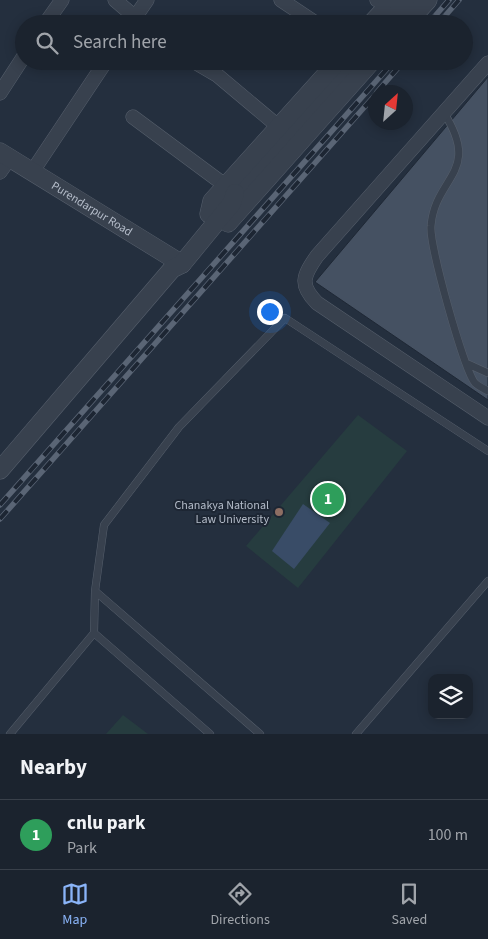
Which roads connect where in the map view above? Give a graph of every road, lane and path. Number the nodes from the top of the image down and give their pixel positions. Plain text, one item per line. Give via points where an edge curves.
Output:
1 (62, 0) edge
2 (115, 0) edge
3 (147, 0) edge
4 (281, 0) edge
5 (410, 0) edge
6 (428, 0) edge
7 (386, 2) edge
8 (51, 15) edge
9 (131, 15) edge
10 (140, 15) edge
11 (304, 15) edge
12 (377, 15) edge
13 (396, 15) edge
14 (414, 15) edge
15 (488, 63) edge
16 (15, 70) edge
17 (100, 70) edge
18 (208, 70) edge
19 (330, 70) edge
20 (346, 70) edge
21 (364, 70) edge
22 (0, 93) edge
23 (444, 113) junction
24 (133, 117) dead end
25 (279, 127) junction
26 (3, 160) edge
27 (32, 172) junction
28 (230, 189) junction
29 (216, 211) junction
30 (207, 234) junction
31 (176, 264) junction
32 (468, 364) junction
33 (488, 373) edge
34 (488, 391) edge
35 (488, 418) edge
36 (488, 451) edge
37 (0, 470) edge
38 (488, 581) edge
39 (95, 591) junction
40 (94, 633) junction
41 (10, 734) edge
42 (210, 734) edge
43 (260, 734) edge
44 (356, 734) edge

1 - 8 street
2 - 9 street
3 - 10 street
4 - 11 street
5 - 13 street
6 - 14 street
7 - 12 street
15 - 23 street
16 - 22 street
17 - 27 street
18 - 25 street
19 - 25 street
20 - 28 street
21 - 30 street via 231,220 218,232
23 - 32 lane via 457,136 459,150 452,178 434,212 431,235 438,269
23 - 35 street via 317,256 308,268 304,282 307,293 317,304
24 - 28 street
25 - 28 street
26 - 27 street, Purendarpur Road
27 - 31 street, Purendarpur Road
28 - 29 street via 232,203
29 - 30 street
29 - 31 street
30 - 31 street
31 - 37 street
32 - 33 lane
32 - 34 lane via 475,382
36 - 39 lane via 285,318 179,428 104,525
38 - 44 lane
39 - 40 lane
39 - 43 lane
40 - 41 lane
40 - 42 lane

